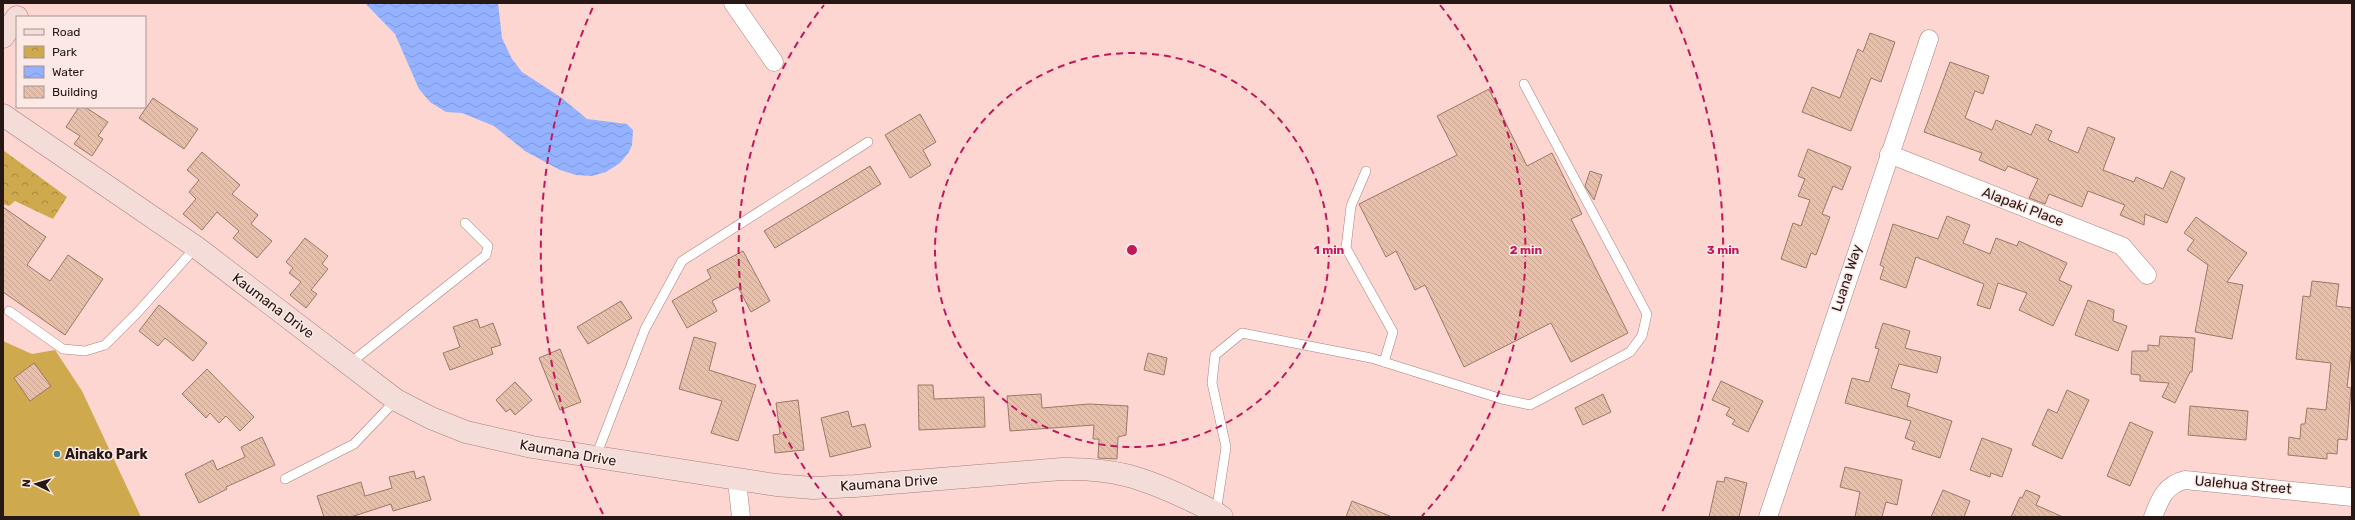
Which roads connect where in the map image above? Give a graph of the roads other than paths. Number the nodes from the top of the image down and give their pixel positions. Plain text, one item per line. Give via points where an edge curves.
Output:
1 (27, 3) edge
2 (733, 3) edge
3 (18, 16) edge
4 (16, 18) edge
5 (3, 37) edge
6 (1929, 39) dead end
7 (774, 62) dead end
8 (1524, 84) dead end
9 (3, 115) edge
10 (868, 142) dead end
11 (1889, 154) junction
12 (1366, 171) dead end
13 (465, 223) dead end
14 (196, 247) junction
15 (2147, 275) dead end
16 (8, 311) dead end
17 (1384, 362) junction
18 (349, 364) junction
19 (396, 400) junction
20 (595, 458) junction
21 (285, 479) dead end
22 (738, 481) junction
23 (2352, 496) edge
24 (1219, 515) edge
25 (741, 517) edge
26 (1768, 517) edge
27 (2153, 517) edge

1 - 3 street
2 - 7 street
4 - 5 street
6 - 11 street, Luana Way
8 - 17 lane via 1647,314 1642,336 1630,352 1530,405 1502,399
9 - 14 street, Kaumana Drive
10 - 20 lane via 682,262 645,329
11 - 15 street, Alapaki Place via 2122,246
11 - 26 street, Luana Way
12 - 17 lane via 1351,206 1346,248 1393,332
13 - 18 lane via 488,246 486,255
14 - 16 lane via 105,345 85,351 63,349
14 - 18 street, Kaumana Drive
17 - 24 lane via 1242,333 1215,355 1212,382 1226,447
18 - 19 street, Kaumana Drive
19 - 20 street, Kaumana Drive via 466,432
19 - 21 lane via 354,444
20 - 22 street, Kaumana Drive
22 - 24 street, Kaumana Drive via 813,488 841,487 1062,468 1093,468 1124,473 1154,483
22 - 25 street
23 - 27 street, Ualehua Street via 2185,480 2167,489

